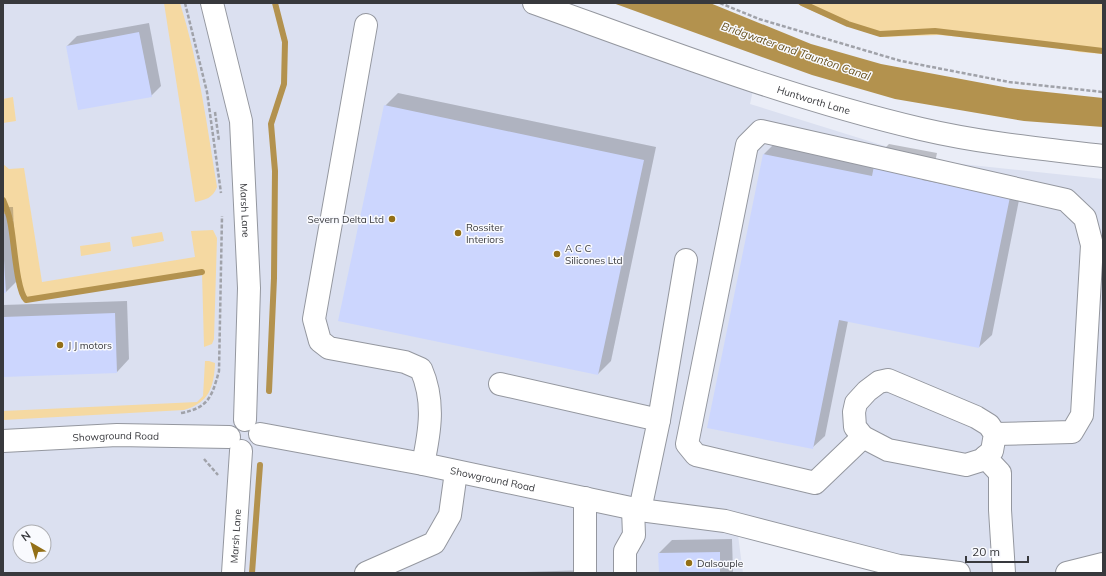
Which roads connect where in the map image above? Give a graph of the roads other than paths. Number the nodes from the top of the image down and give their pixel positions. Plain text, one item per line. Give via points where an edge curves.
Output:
1 (212, 3) edge
2 (534, 3) edge
3 (366, 25) dead end
4 (1103, 156) edge
5 (686, 260) dead end
6 (500, 384) dead end
7 (659, 420) junction
8 (253, 427) junction
9 (995, 434) junction
10 (863, 437) junction
11 (3, 441) edge
12 (235, 444) junction
13 (985, 457) junction
14 (423, 464) junction
15 (456, 472) junction
16 (585, 498) junction
17 (636, 509) junction
18 (1103, 564) edge
19 (233, 573) edge
20 (366, 573) edge
21 (585, 573) edge
22 (624, 573) edge
23 (959, 573) edge
24 (1004, 573) edge
25 (1067, 573) edge

1 - 8 street, Marsh Lane via 241,121 250,288
2 - 4 street, Huntworth Lane via 755,81 868,116 976,140
3 - 14 street via 314,319 320,341 329,348 405,362 421,369 428,385 430,416
5 - 7 street
6 - 7 street
7 - 17 street
8 - 12 street via 235,424 232,428
8 - 14 street, Showground Road
9 - 10 street via 989,425 976,417 888,380 879,382 856,403 855,427
9 - 10 street via 1072,432 1082,415 1092,245 1085,218 1066,200 760,132 747,145 688,444 696,455 815,483
9 - 13 street via 992,451
10 - 13 street via 888,450 966,465
11 - 12 street, Showground Road via 117,434
12 - 19 street, Marsh Lane
13 - 24 street via 1000,473
14 - 15 street, Showground Road
15 - 16 street, Showground Road
15 - 20 street via 450,515 434,543
16 - 17 street, Showground Road
16 - 21 street
17 - 22 street via 634,535 625,551
17 - 23 street, Showground Road via 725,521 899,566
18 - 25 street

